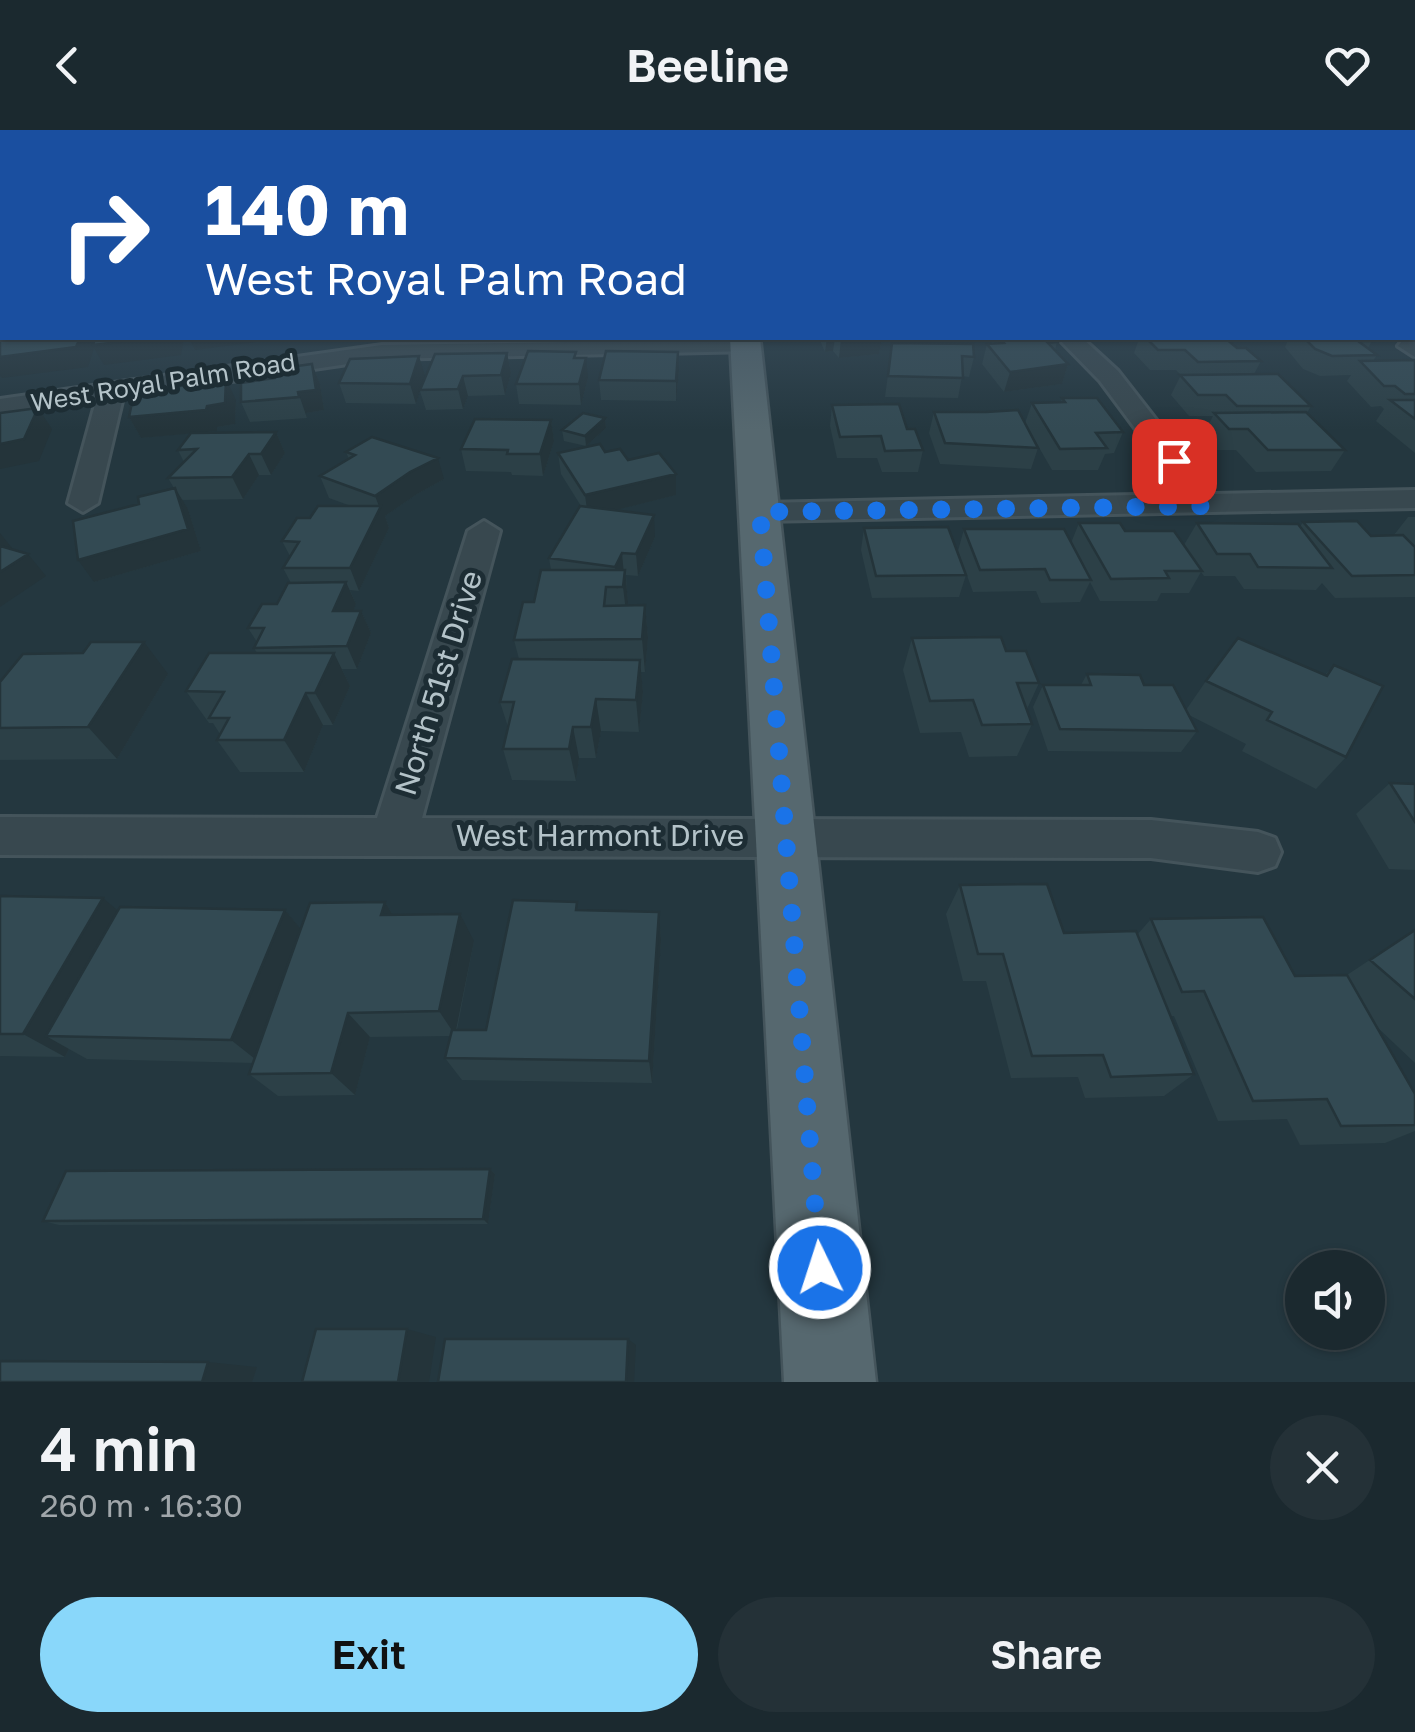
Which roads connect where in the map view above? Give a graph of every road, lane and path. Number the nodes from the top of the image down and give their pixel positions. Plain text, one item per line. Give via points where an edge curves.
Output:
1 (1071, 340) edge
2 (552, 342) edge
3 (746, 342) edge
4 (112, 390) junction
5 (0, 407) edge
6 (1415, 499) edge
7 (83, 503) dead end
8 (1208, 506) junction
9 (760, 512) junction
10 (484, 531) dead end
11 (0, 836) edge
12 (394, 836) junction
13 (788, 836) junction
14 (1258, 852) dead end
15 (830, 1382) edge

1 - 8 street via 1109,376
2 - 3 street, West Royal Palm Road
2 - 4 street, West Royal Palm Road via 382,352
3 - 9 main road
4 - 5 street, West Royal Palm Road
4 - 7 street
6 - 8 street
8 - 9 street
9 - 13 main road
10 - 12 street, North 51st Drive
11 - 12 street, West Harmont Drive
12 - 13 street, West Harmont Drive
13 - 14 street, West Harmont Drive via 1152,839
13 - 15 main road

